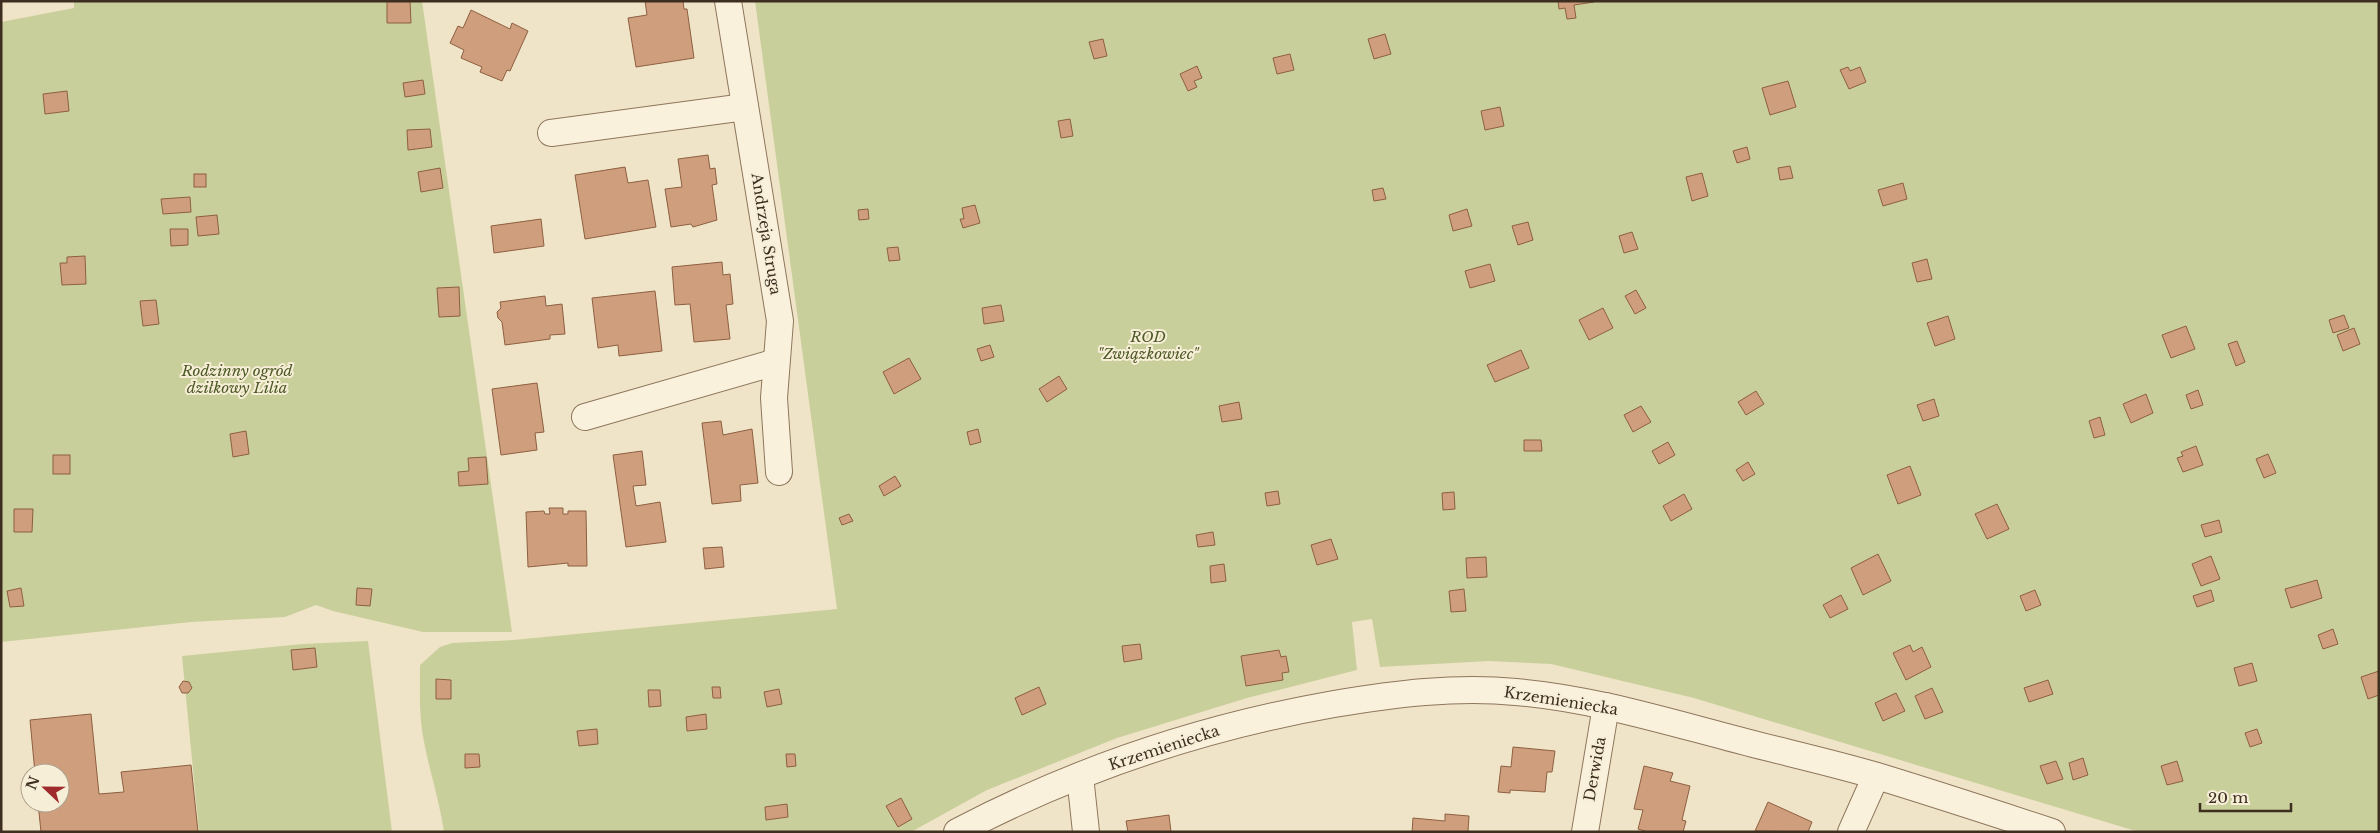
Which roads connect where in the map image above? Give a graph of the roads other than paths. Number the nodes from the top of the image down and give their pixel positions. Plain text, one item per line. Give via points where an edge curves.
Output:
1 (728, 1) edge
2 (745, 107) junction
3 (551, 133) dead end
4 (776, 362) junction
5 (585, 417) dead end
6 (779, 472) dead end
7 (1606, 706) junction
8 (1080, 776) junction
9 (1876, 776) junction
10 (957, 832) edge
11 (1086, 832) edge
12 (1585, 832) edge
13 (1850, 832) edge
14 (2052, 832) edge

1 - 2 street, Andrzeja Struga
2 - 3 street
2 - 4 street, Andrzeja Struga via 780,321
4 - 5 street
4 - 6 street, Andrzeja Struga via 774,398
7 - 8 street, Krzemieniecka via 1516,692 1437,691 1368,698 1224,728 1163,745
7 - 9 street, Krzemieniecka
7 - 12 street, Derwida
8 - 10 street, Krzemieniecka
8 - 11 street
9 - 13 street
9 - 14 street, Krzemieniecka

